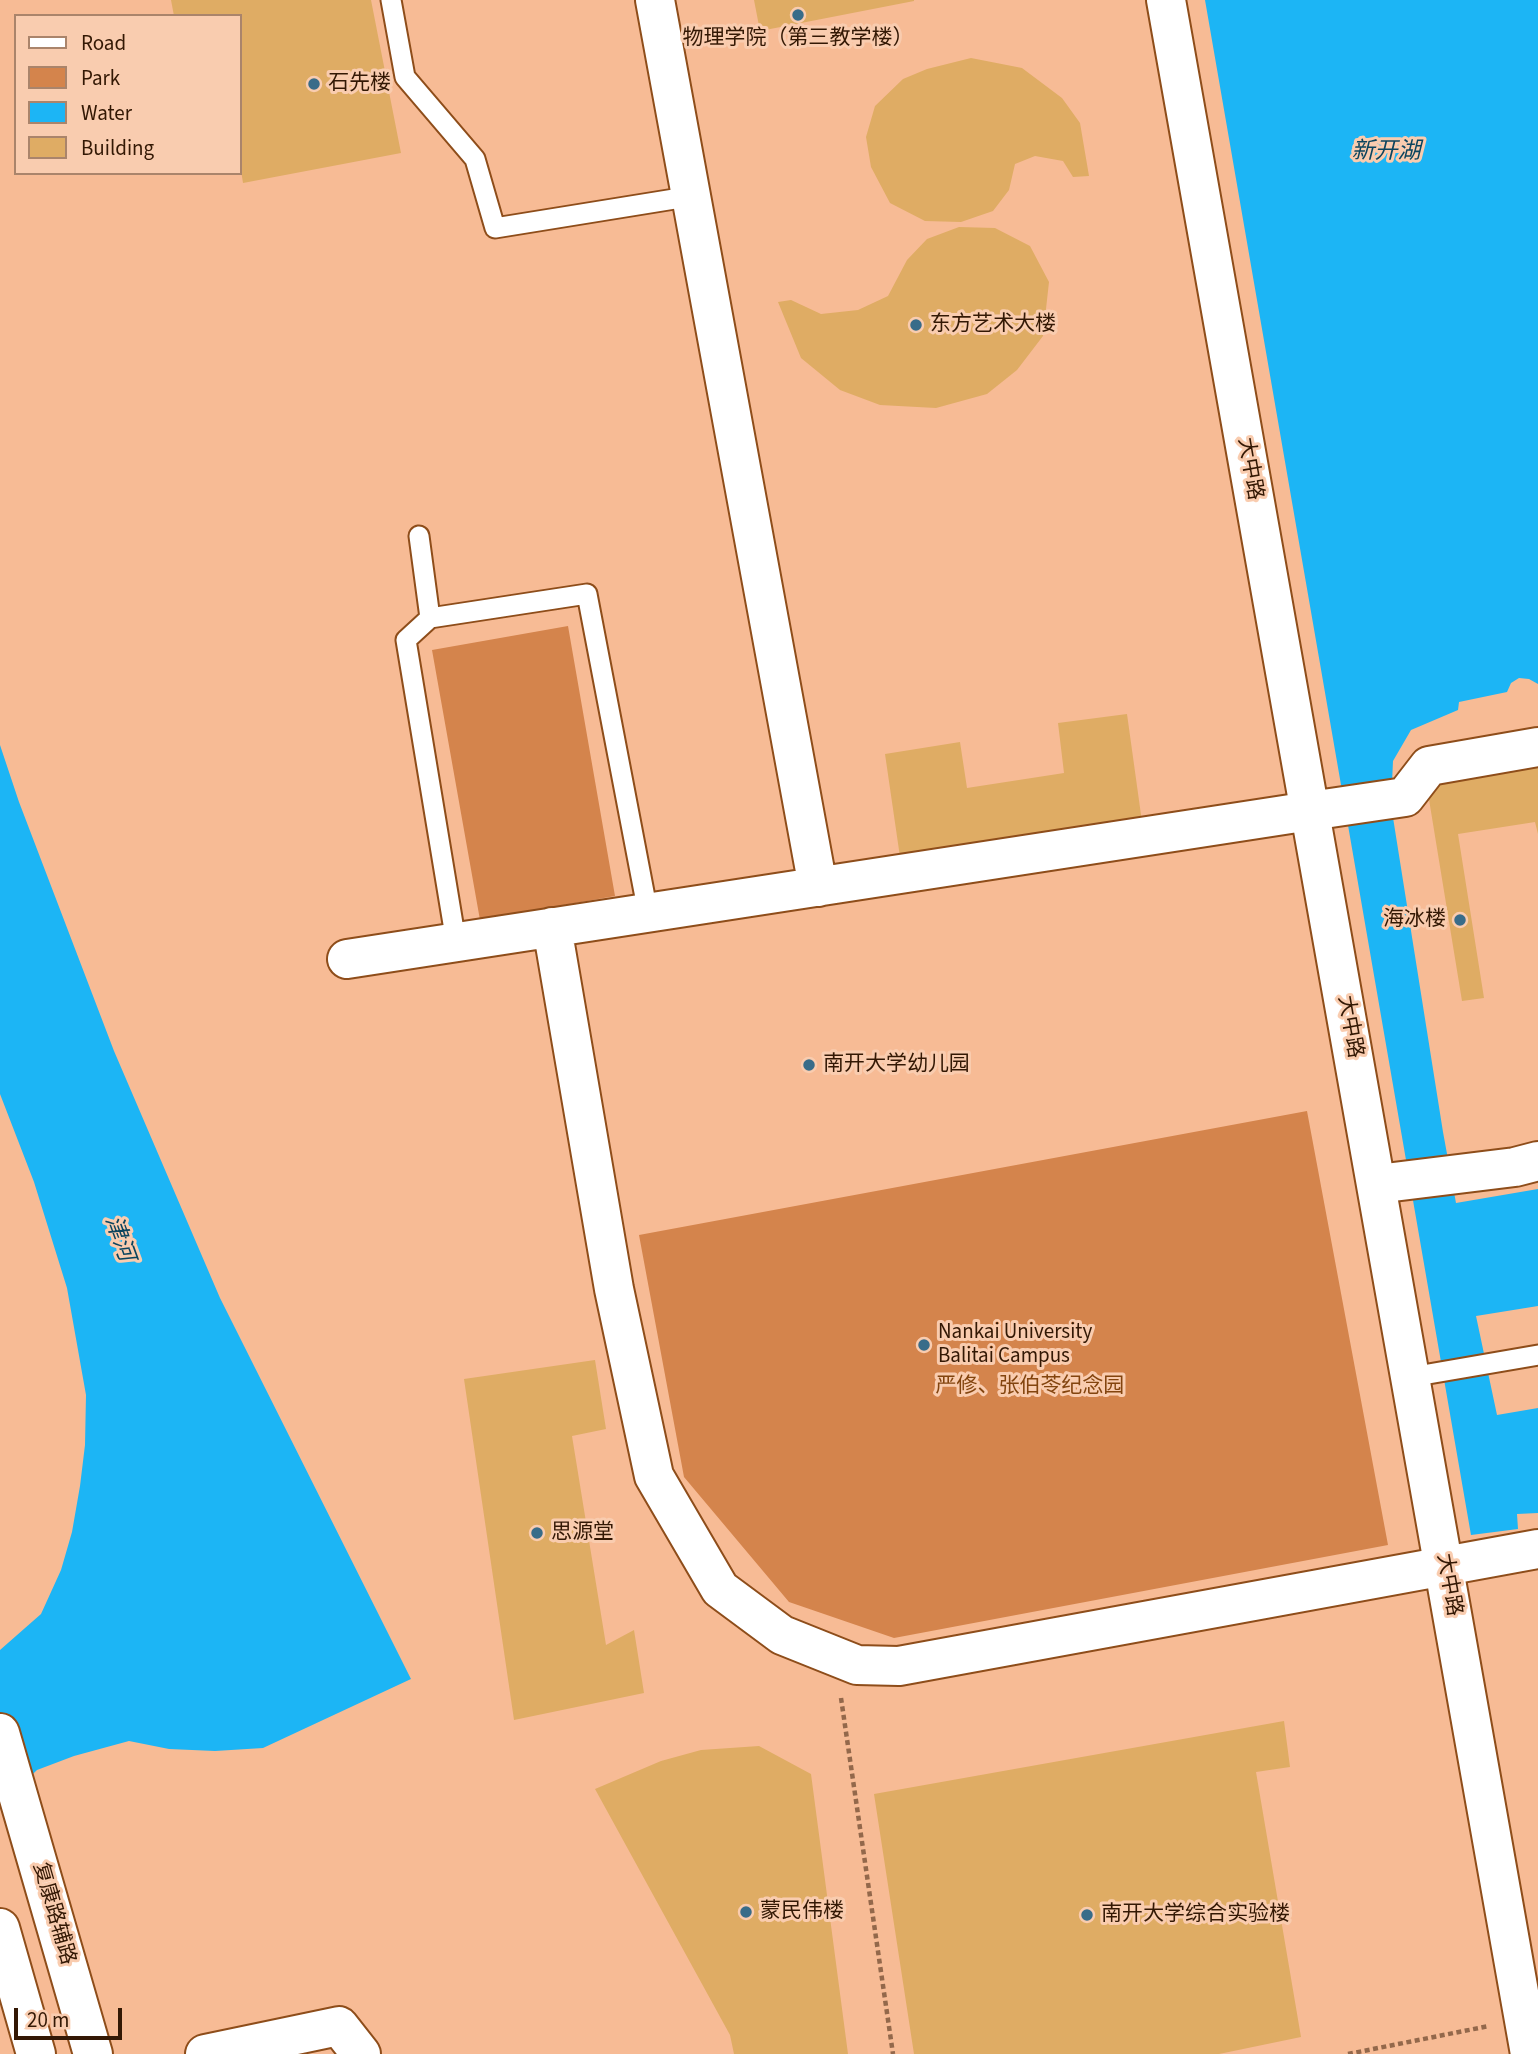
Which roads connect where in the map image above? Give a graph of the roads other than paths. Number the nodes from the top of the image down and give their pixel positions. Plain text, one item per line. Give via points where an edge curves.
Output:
1 (391, 0) edge
2 (656, 0) edge
3 (1166, 0) edge
4 (693, 196) junction
5 (419, 536) dead end
6 (430, 618) junction
7 (1538, 747) edge
8 (1323, 809) junction
9 (818, 887) junction
10 (648, 913) junction
11 (552, 928) junction
12 (456, 942) junction
13 (347, 959) dead end
14 (1538, 1161) edge
15 (1389, 1182) junction
16 (1538, 1355) edge
17 (1421, 1376) junction
18 (1538, 1549) edge
19 (1444, 1565) junction
20 (0, 1733) edge
21 (0, 1928) edge
22 (1527, 2036) edge
23 (36, 2054) edge
24 (93, 2054) edge
25 (205, 2054) edge
26 (361, 2054) edge

1 - 4 lane via 405,77 475,159 495,228
2 - 4 main road
3 - 8 main road, 大中路
4 - 9 main road
5 - 6 lane
6 - 10 lane via 587,594
6 - 12 lane via 407,640
7 - 8 main road via 1429,766 1405,797
8 - 9 main road
8 - 15 main road, 大中路
9 - 10 main road
10 - 11 main road
11 - 12 main road
11 - 19 main road via 614,1289 654,1476 720,1589 782,1635 857,1665 899,1665
12 - 13 main road
14 - 15 main road
15 - 17 main road, 大中路
16 - 17 lane
17 - 19 main road, 大中路
18 - 19 main road
19 - 22 main road, 大中路
20 - 24 main road, 复康路辅路
21 - 23 main road
25 - 26 main road via 340,2026

